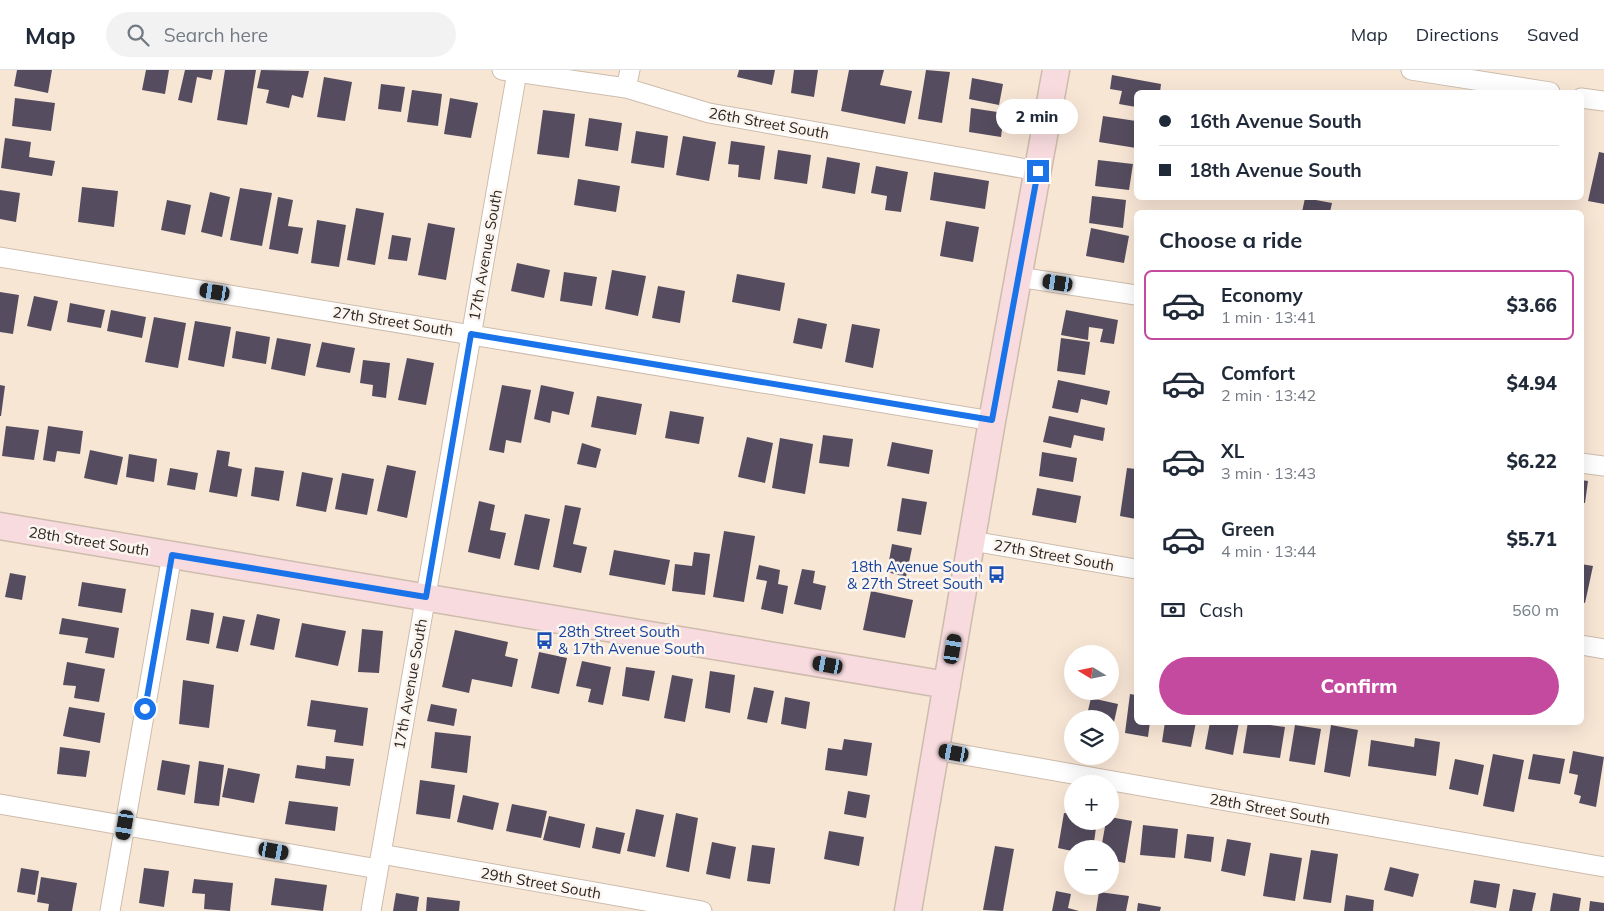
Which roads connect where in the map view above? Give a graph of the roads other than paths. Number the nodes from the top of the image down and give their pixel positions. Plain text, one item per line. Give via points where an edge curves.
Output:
1 (1056, 70) edge
2 (1411, 70) edge
3 (509, 71) edge
4 (628, 79) edge
5 (1537, 90) edge
6 (1584, 98) edge
7 (1604, 101) edge
8 (1038, 171) junction
9 (0, 256) edge
10 (1018, 277) junction
11 (1134, 295) edge
12 (471, 334) junction
13 (992, 420) junction
14 (1584, 463) edge
15 (1604, 466) edge
16 (0, 526) edge
17 (972, 541) junction
18 (172, 555) junction
19 (1134, 569) edge
20 (426, 597) junction
21 (1584, 646) edge
22 (1604, 649) edge
23 (947, 685) junction
24 (936, 750) junction
25 (0, 804) edge
26 (125, 825) junction
27 (379, 862) junction
28 (1604, 867) edge
29 (110, 911) edge
30 (371, 911) edge
31 (702, 911) edge
32 (908, 911) edge

1 - 8 street
2 - 5 street
3 - 4 street, 26th Street South
3 - 12 street, 17th Avenue South
4 - 8 street, 26th Street South via 709,113
6 - 7 street
8 - 10 street
9 - 12 street, 27th Street South
10 - 11 street
10 - 13 street
12 - 13 street, 27th Street South
12 - 20 street, 17th Avenue South
13 - 17 street
14 - 15 street
16 - 18 street, 28th Street South
17 - 19 street, 27th Street South
17 - 23 street
18 - 20 street, 28th Street South
18 - 26 street
20 - 23 street, 28th Street South
20 - 27 street, 17th Avenue South
21 - 22 street
23 - 24 street
24 - 28 street, 28th Street South
24 - 32 street
25 - 26 street, 29th Street South
26 - 27 street, 29th Street South
26 - 29 street
27 - 30 street, 17th Avenue South
27 - 31 street, 29th Street South

